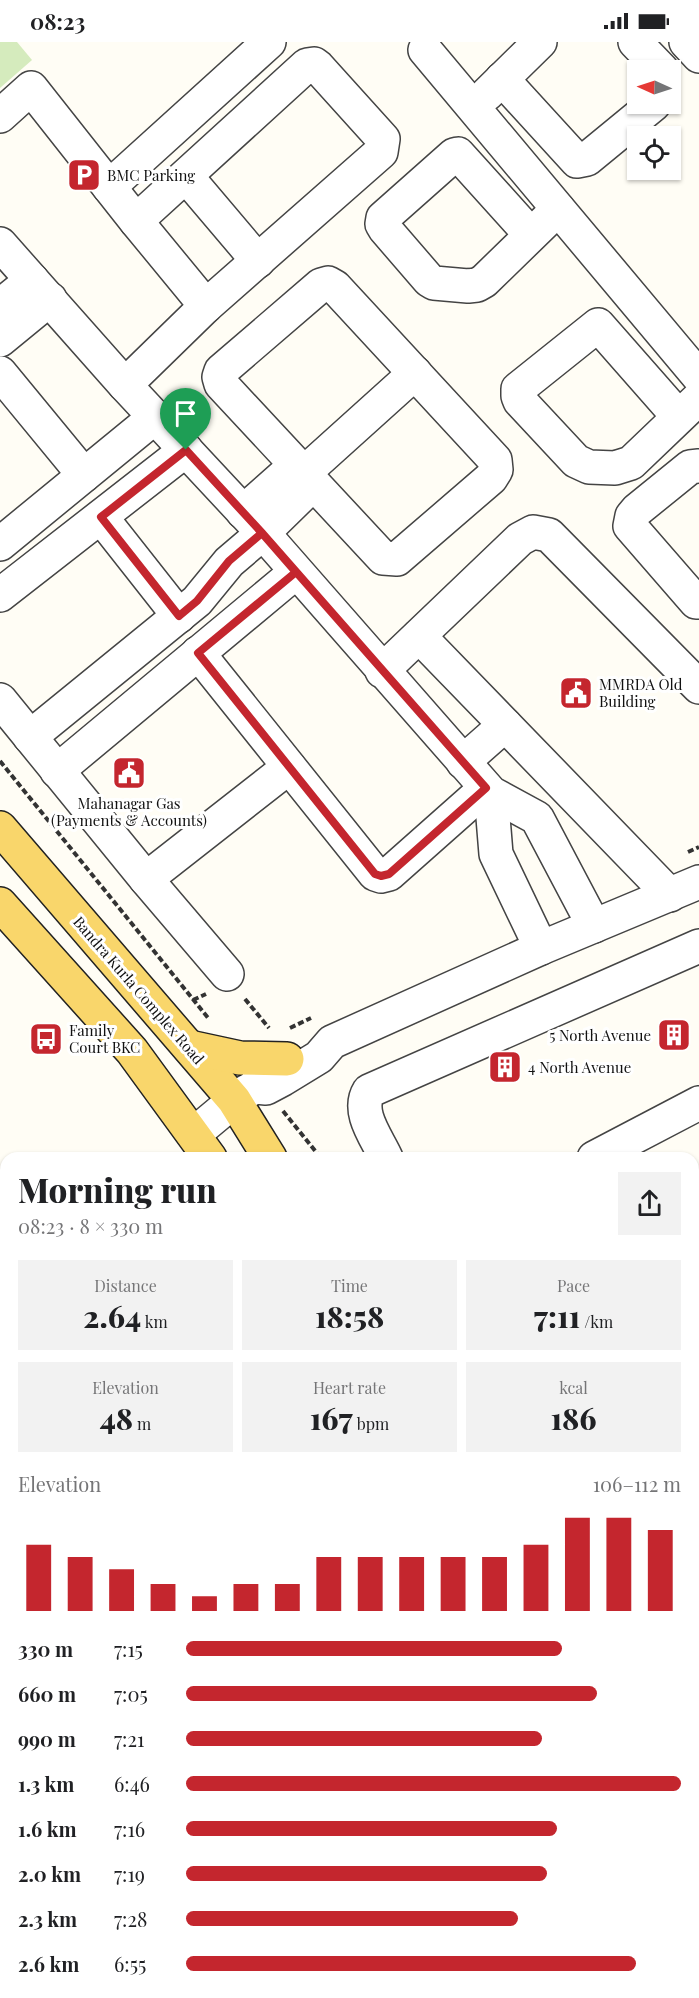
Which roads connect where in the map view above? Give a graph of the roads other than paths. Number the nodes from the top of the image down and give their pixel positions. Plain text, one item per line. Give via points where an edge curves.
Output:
1 (269, 42) edge
2 (540, 42) edge
3 (635, 42) edge
4 (686, 42) edge
5 (424, 50) dead end
6 (699, 56) edge
7 (652, 60) edge
8 (502, 79) junction
9 (472, 108) junction
10 (642, 114) edge
11 (0, 116) edge
12 (186, 176) junction
13 (109, 188) junction
14 (558, 209) junction
15 (136, 221) junction
16 (531, 235) dead end
17 (0, 244) edge
18 (258, 261) junction
19 (41, 290) junction
20 (0, 306) edge
21 (206, 306) junction
22 (0, 340) edge
23 (0, 373) edge
24 (415, 373) junction
25 (699, 377) edge
26 (125, 385) junction
27 (689, 407) edge
28 (155, 417) junction
29 (186, 450) junction
30 (699, 466) edge
31 (74, 471) junction
32 (304, 474) junction
33 (101, 517) junction
34 (253, 522) junction
35 (0, 544) edge
36 (296, 572) junction
37 (0, 596) edge
38 (699, 602) edge
39 (179, 616) junction
40 (419, 636) junction
41 (198, 653) junction
42 (382, 671) junction
43 (699, 687) edge
44 (0, 700) edge
45 (506, 725) junction
46 (30, 737) junction
47 (463, 762) junction
48 (289, 767) junction
49 (57, 771) junction
50 (488, 791) junction
51 (0, 828) edge
52 (146, 879) junction
53 (699, 882) edge
54 (669, 895) junction
55 (0, 904) edge
56 (594, 926) junction
57 (699, 946) edge
58 (541, 948) junction
59 (226, 985) road end
60 (325, 1029) junction
61 (282, 1041) junction
62 (189, 1047) junction
63 (252, 1092) junction
64 (699, 1103) edge
65 (202, 1146) edge
66 (268, 1152) edge
67 (383, 1152) edge
68 (605, 1152) edge

1 - 13 street
2 - 8 street
3 - 7 street
4 - 6 street
5 - 9 street
8 - 9 street
8 - 10 street via 578,161 587,159
9 - 14 street
11 - 13 street via 31,88
12 - 15 street
12 - 18 street
12 - 18 street via 307,65 318,67 383,139 381,152
13 - 15 street
14 - 16 street
14 - 25 street
15 - 21 street
17 - 19 street
18 - 21 street
19 - 20 street
19 - 22 street
19 - 26 street
21 - 26 street
23 - 31 street
24 - 32 street
24 - 32 street via 495,460 496,470 491,478 397,559 389,560
24 - 32 street via 327,283 221,371 221,384
26 - 28 street
27 - 27 street via 631,463 615,468 589,467 576,461 520,401 518,389 598,325
28 - 29 street
28 - 31 street
29 - 33 street
29 - 34 street
30 - 38 street via 690,467 637,510 630,526
31 - 35 street
32 - 34 street
33 - 37 street
33 - 39 street
34 - 36 street
34 - 39 street via 229,561 197,601
36 - 41 street
36 - 42 street
39 - 46 street
40 - 42 street
40 - 43 street via 520,539 533,532 549,535
40 - 45 street
41 - 48 street
41 - 49 street
42 - 47 street
44 - 46 street
45 - 47 street
45 - 54 street
46 - 49 street
47 - 50 street
48 - 50 street via 375,874 381,876 389,874
48 - 52 street
49 - 52 street
50 - 56 street via 537,818
50 - 58 street via 496,854
51 - 62 main road, Bandra Kurla Complex Road
52 - 59 street
53 - 54 street
54 - 56 street
55 - 65 main road via 132,1051
56 - 58 street
57 - 67 street via 369,1091 364,1098 364,1112
58 - 60 street
60 - 61 street via 314,1040
60 - 63 street via 320,1057
61 - 62 main road via 240,1058
61 - 63 street
62 - 63 main road, Bandra Kurla Complex Road
63 - 65 street
63 - 66 main road, Bandra Kurla Complex Road
64 - 68 street

